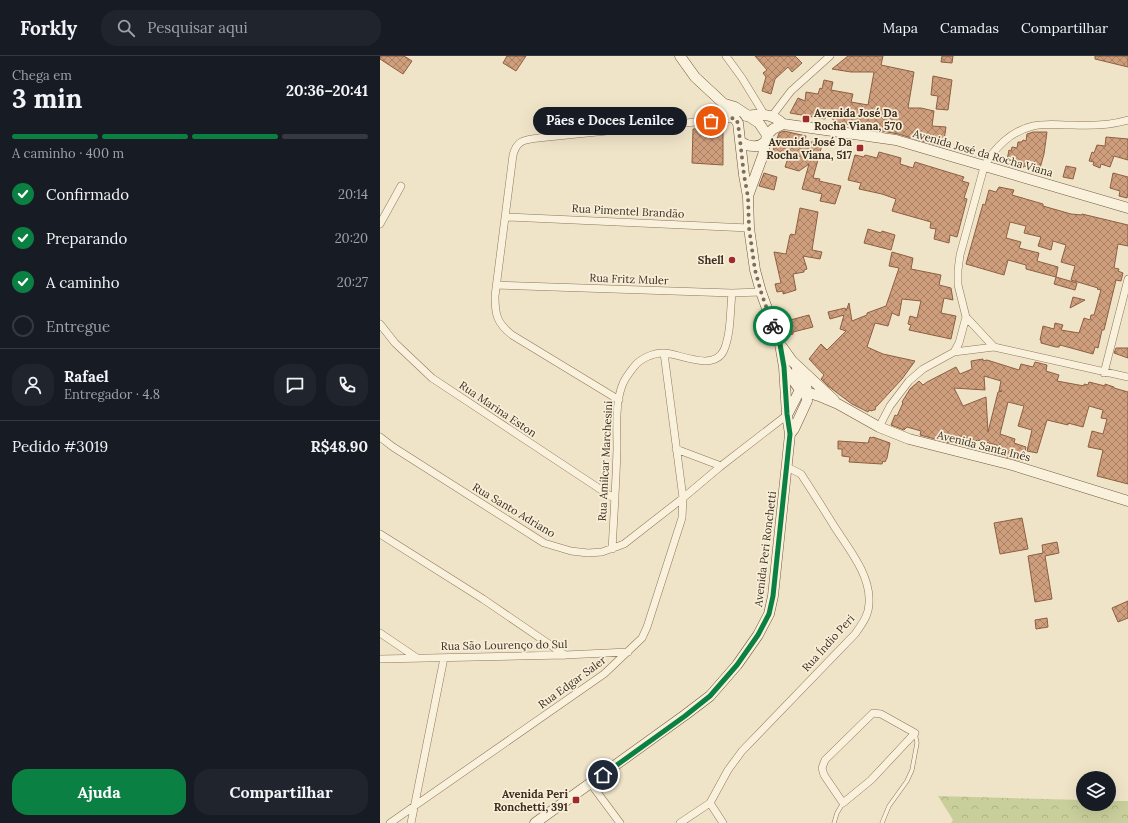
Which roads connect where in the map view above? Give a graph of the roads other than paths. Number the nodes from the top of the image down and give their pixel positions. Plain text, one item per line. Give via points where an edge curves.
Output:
1 (680, 56) edge
2 (726, 56) edge
3 (830, 56) edge
4 (723, 103) junction
5 (747, 115) junction
6 (768, 115) junction
7 (735, 118) junction
8 (1128, 120) edge
9 (783, 124) junction
10 (766, 138) junction
11 (740, 142) junction
12 (984, 167) junction
13 (401, 186) dead end
14 (748, 197) junction
15 (1128, 208) edge
16 (506, 217) junction
17 (380, 224) edge
18 (749, 228) junction
19 (1128, 279) edge
20 (496, 285) junction
21 (761, 292) junction
22 (732, 293) junction
23 (966, 317) junction
24 (380, 324) edge
25 (994, 347) junction
26 (954, 352) junction
27 (664, 353) junction
28 (788, 364) junction
29 (1104, 373) junction
30 (1128, 377) edge
31 (820, 386) junction
32 (804, 389) junction
33 (619, 400) junction
34 (838, 404) junction
35 (787, 414) junction
36 (879, 427) junction
37 (790, 434) junction
38 (380, 437) edge
39 (676, 449) junction
40 (720, 466) junction
41 (786, 467) junction
42 (683, 498) junction
43 (615, 500) junction
44 (1128, 502) edge
45 (380, 534) edge
46 (612, 549) junction
47 (380, 633) edge
48 (628, 652) junction
49 (565, 655) junction
50 (417, 658) junction
51 (444, 658) junction
52 (380, 659) edge
53 (915, 733) junction
54 (591, 784) junction
55 (710, 803) junction
56 (843, 803) junction
57 (414, 807) junction
58 (390, 823) edge
59 (411, 823) edge
60 (535, 823) edge
61 (620, 823) edge
62 (680, 823) edge
63 (723, 823) edge
64 (834, 823) edge
65 (882, 823) edge

1 - 4 main road via 695,77
2 - 6 street
3 - 6 street
4 - 5 main road
4 - 7 main road
5 - 6 main road
5 - 7 main road
5 - 10 main road via 759,123
6 - 9 main road
7 - 11 main road
7 - 16 street via 525,140 515,148 513,155
8 - 12 street via 1097,125 1032,126 1009,137 991,155
9 - 10 main road via 773,129
9 - 12 main road, Avenida José da Rocha Viana via 896,140
10 - 11 main road via 761,145 747,146
10 - 14 main road via 763,155
11 - 14 main road
12 - 15 main road, Avenida José da Rocha Viana
12 - 23 street via 958,270 958,285
13 - 17 street
14 - 18 main road
16 - 18 street, Rua Pimentel Brandão
16 - 20 street
18 - 21 main road
19 - 29 street
20 - 22 street, Rua Fritz Muler
20 - 33 street via 495,309 503,327
21 - 22 street, Rua Fritz Muler
21 - 28 main road
22 - 27 street via 728,335 720,355 704,361
23 - 25 street
23 - 26 street
24 - 43 street, Rua Marina Eston via 395,343 432,378
25 - 26 street
25 - 29 street
26 - 36 street via 923,369 908,382 890,406
27 - 33 street, Rua Amílcar Marchesini via 651,355 634,366 621,386
27 - 39 street, Rua Edgar Saler
28 - 31 main road, Avenida Santa Inês
28 - 32 main road
28 - 35 main road
29 - 30 street
31 - 32 main road
31 - 34 main road, Avenida Santa Inês
32 - 34 main road, Avenida Santa Inês
32 - 35 main road
32 - 37 main road via 807,401
33 - 43 street, Rua Amílcar Marchesini
34 - 36 main road, Avenida Santa Inês
35 - 37 main road
35 - 40 street, Rua Santo Adriano
36 - 44 main road, Avenida Santa Inês via 909,439 1012,465
37 - 41 main road, Avenida Peri Ronchetti
38 - 46 street, Rua Santo Adriano via 544,543 588,553
39 - 40 street
39 - 42 street, Rua Edgar Saler
40 - 42 street, Rua Santo Adriano
41 - 54 main road, Avenida Peri Ronchetti via 773,596 769,614 758,635 737,665 710,696
41 - 55 street, Rua Índio Peri via 801,474 856,560 869,593 868,612 855,634 742,751
42 - 46 street, Rua Santo Adriano via 624,544
42 - 48 street, Rua Edgar Saler via 682,518 647,628 642,638
43 - 46 street, Rua Amílcar Marchesini
45 - 49 street
47 - 50 street
48 - 49 street, Rua São Lourenço do Sul
48 - 57 street, Rua Edgar Saler via 604,674
49 - 51 street, Rua São Lourenço do Sul
50 - 51 street, Rua São Lourenço do Sul
50 - 52 street, Rua São Lourenço do Sul
51 - 57 street
53 - 56 street via 871,780
53 - 56 street via 881,714 873,713 842,742 825,760 822,768
53 - 65 lane via 917,743 912,770 889,806
54 - 60 main road, Avenida Peri Ronchetti
54 - 61 street
55 - 62 street
55 - 63 street
56 - 64 lane
57 - 58 street, Rua Edgar Saler
57 - 59 street

